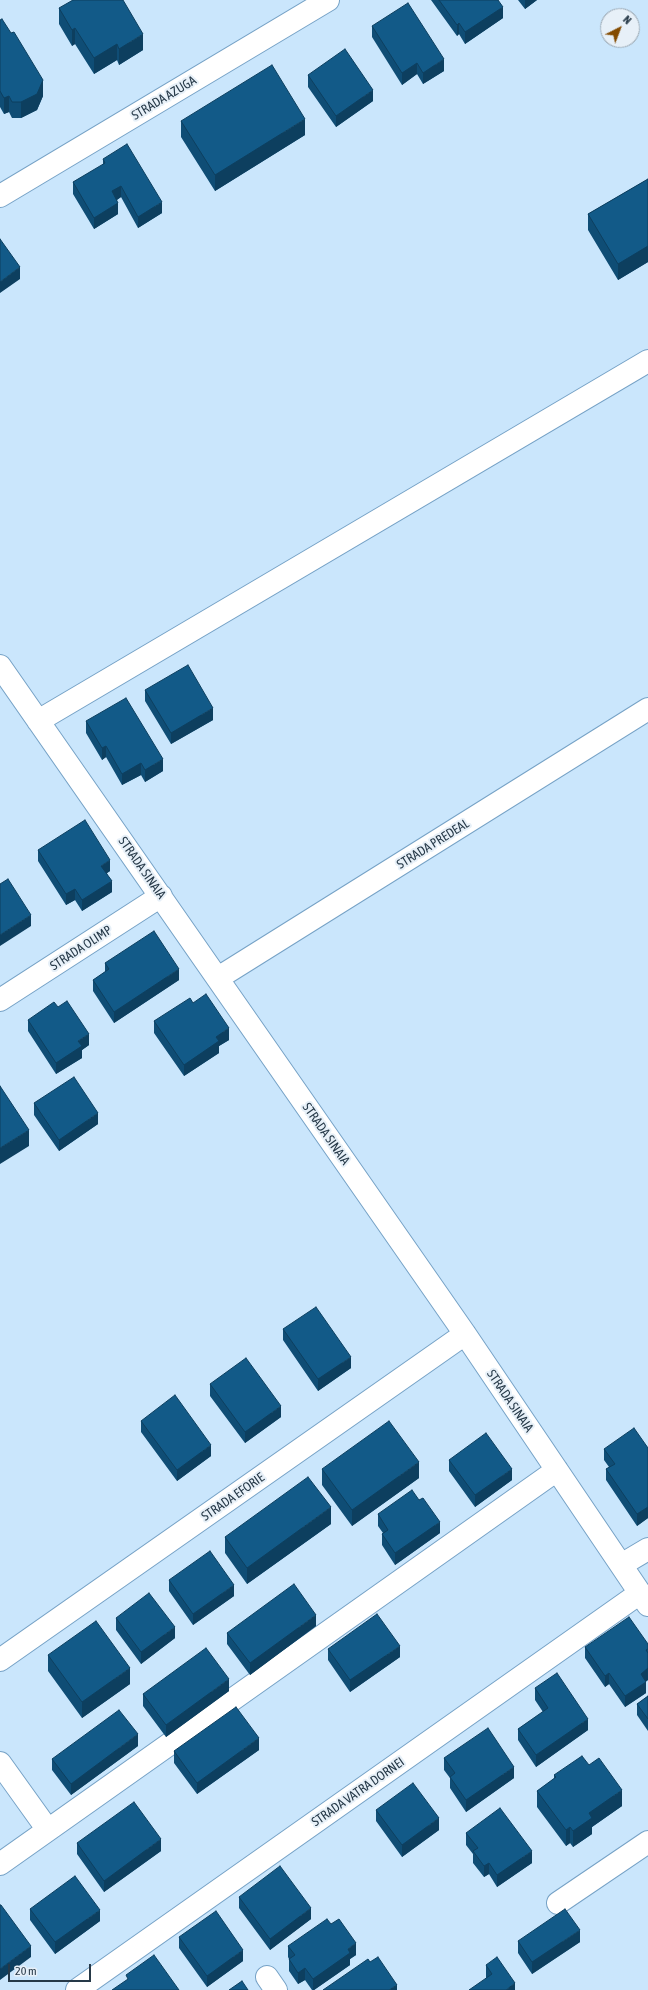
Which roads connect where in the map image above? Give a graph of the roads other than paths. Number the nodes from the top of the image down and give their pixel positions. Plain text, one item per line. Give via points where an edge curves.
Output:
1 (328, 0) edge
2 (0, 196) edge
3 (648, 361) edge
4 (0, 666) edge
5 (648, 709) edge
6 (38, 721) junction
7 (161, 896) junction
8 (218, 978) junction
9 (0, 1000) edge
10 (465, 1334) junction
11 (557, 1470) junction
12 (648, 1549) edge
13 (621, 1565) junction
14 (644, 1599) edge
15 (0, 1660) edge
16 (0, 1763) edge
17 (48, 1830) junction
18 (648, 1842) edge
19 (0, 1864) edge
20 (558, 1903) dead end
21 (76, 1990) edge

1 - 2 street, STRADA AZUGA
3 - 6 street
4 - 6 street, STRADA SINAIA
5 - 8 street, STRADA PREDEAL
6 - 7 street, STRADA SINAIA
7 - 8 street, STRADA SINAIA
7 - 9 street, STRADA OLIMP
8 - 10 street, STRADA SINAIA
10 - 11 street, STRADA SINAIA
10 - 15 street, STRADA EFORIE
11 - 13 street, STRADA SINAIA
11 - 17 street
12 - 13 street
13 - 14 street, STRADA SINAIA
14 - 21 street, STRADA VATRA DORNEI
16 - 17 street
17 - 19 street
18 - 20 street

